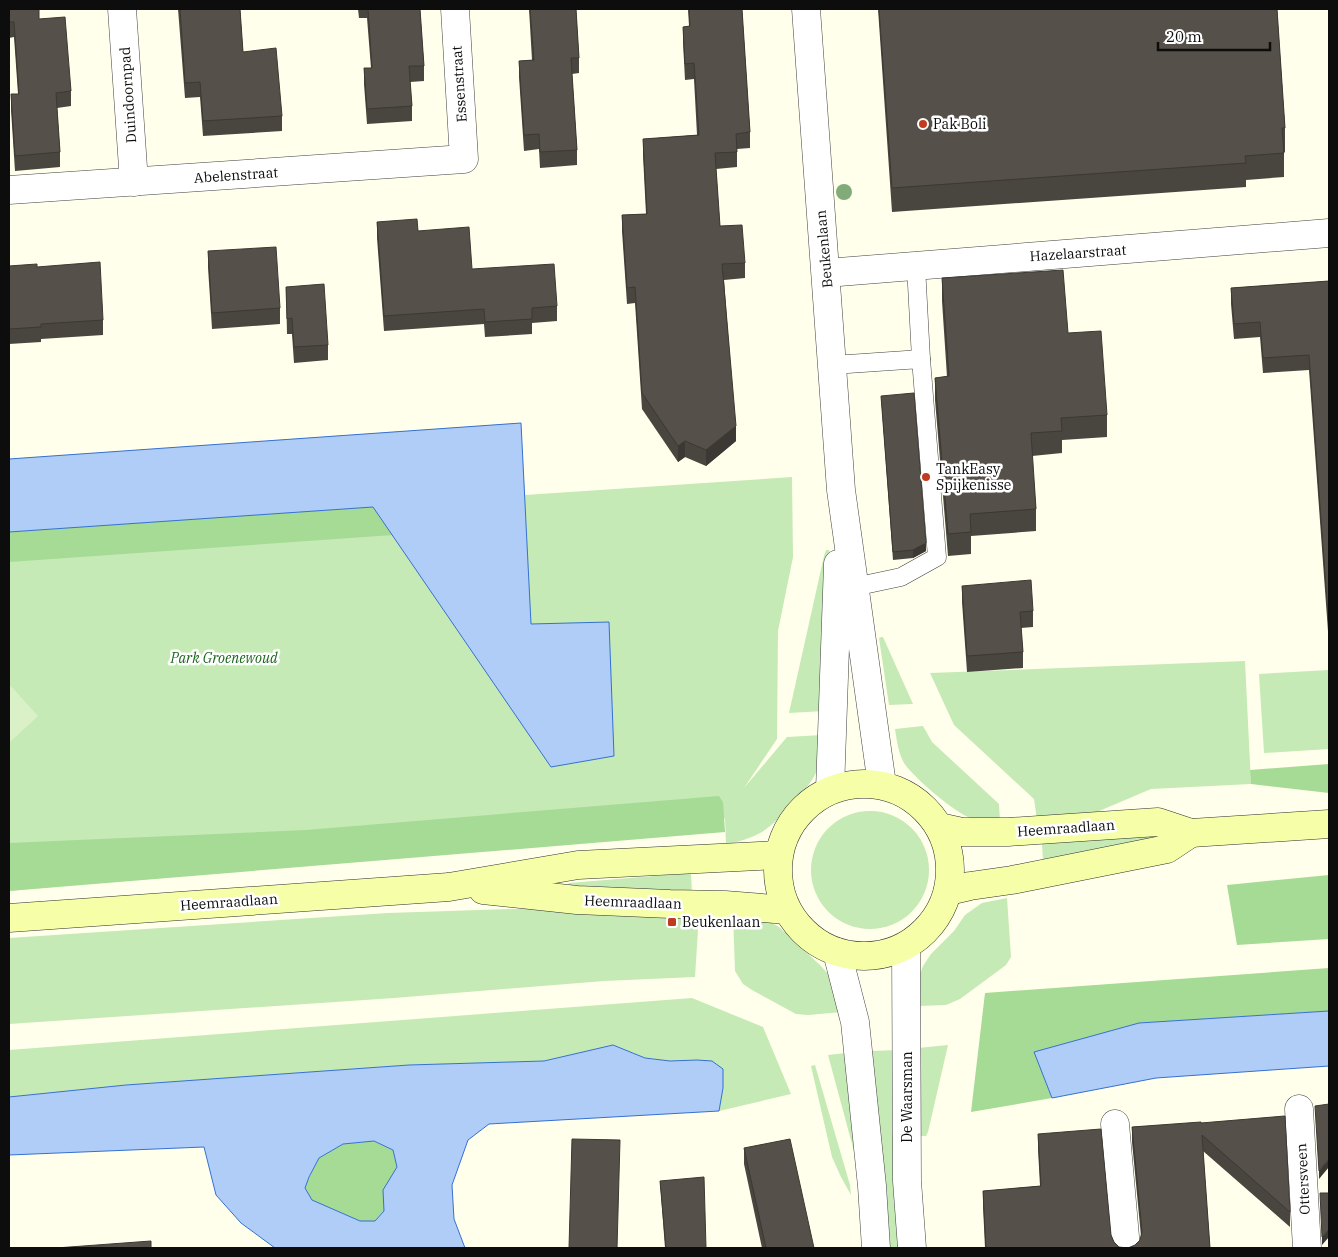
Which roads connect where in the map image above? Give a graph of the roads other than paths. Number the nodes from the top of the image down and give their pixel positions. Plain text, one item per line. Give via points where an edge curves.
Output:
1 (122, 9) edge
2 (455, 9) edge
3 (806, 9) edge
4 (464, 159) joint
5 (134, 182) junction
6 (9, 190) edge
7 (1329, 233) edge
8 (916, 266) junction
9 (826, 273) junction
10 (921, 359) junction
11 (833, 365) junction
12 (841, 490) junction
13 (854, 587) junction
14 (882, 785) junction
15 (830, 790) junction
16 (1329, 824) edge
17 (939, 827) junction
18 (1192, 833) junction
19 (778, 855) junction
20 (449, 886) junction
21 (948, 892) junction
22 (786, 910) junction
23 (9, 918) edge
24 (906, 946) junction
25 (837, 952) junction
26 (1299, 1109) dead end
27 (1116, 1124) dead end
28 (876, 1248) edge
29 (912, 1248) edge
30 (1126, 1248) edge
31 (1307, 1248) edge

1 - 5 street, Duindoornpad
2 - 4 street, Essenstraat
3 - 9 street, Beukenlaan
4 - 5 street, Abelenstraat
5 - 6 street, Abelenstraat
7 - 8 street, Hazelaarstraat
8 - 9 street, Hazelaarstraat
8 - 10 lane
9 - 11 street, Beukenlaan
10 - 11 lane
10 - 13 lane via 937,557 902,577
11 - 12 street, Beukenlaan
12 - 13 street, Beukenlaan
12 - 15 street, Beukenlaan
13 - 14 street, Beukenlaan
14 - 15 main road via 856,784
14 - 17 main road via 924,807
15 - 19 main road via 796,816
16 - 18 main road, Heemraadlaan
17 - 18 main road, Heemraadlaan via 962,832 1008,832 1158,822
17 - 21 main road via 948,847 951,870
18 - 21 main road, Heemraadlaan via 1167,848
19 - 20 main road, Heemraadlaan via 578,865
19 - 22 main road via 777,873
20 - 22 main road, Heemraadlaan via 578,900 725,904
20 - 23 main road, Heemraadlaan
21 - 24 main road via 939,913 925,932
22 - 25 main road via 807,936
24 - 25 main road via 884,954 860,957
24 - 29 street, De Waarsman via 907,1181
25 - 28 street via 855,1022
26 - 31 street, Ottersveen
27 - 30 street

